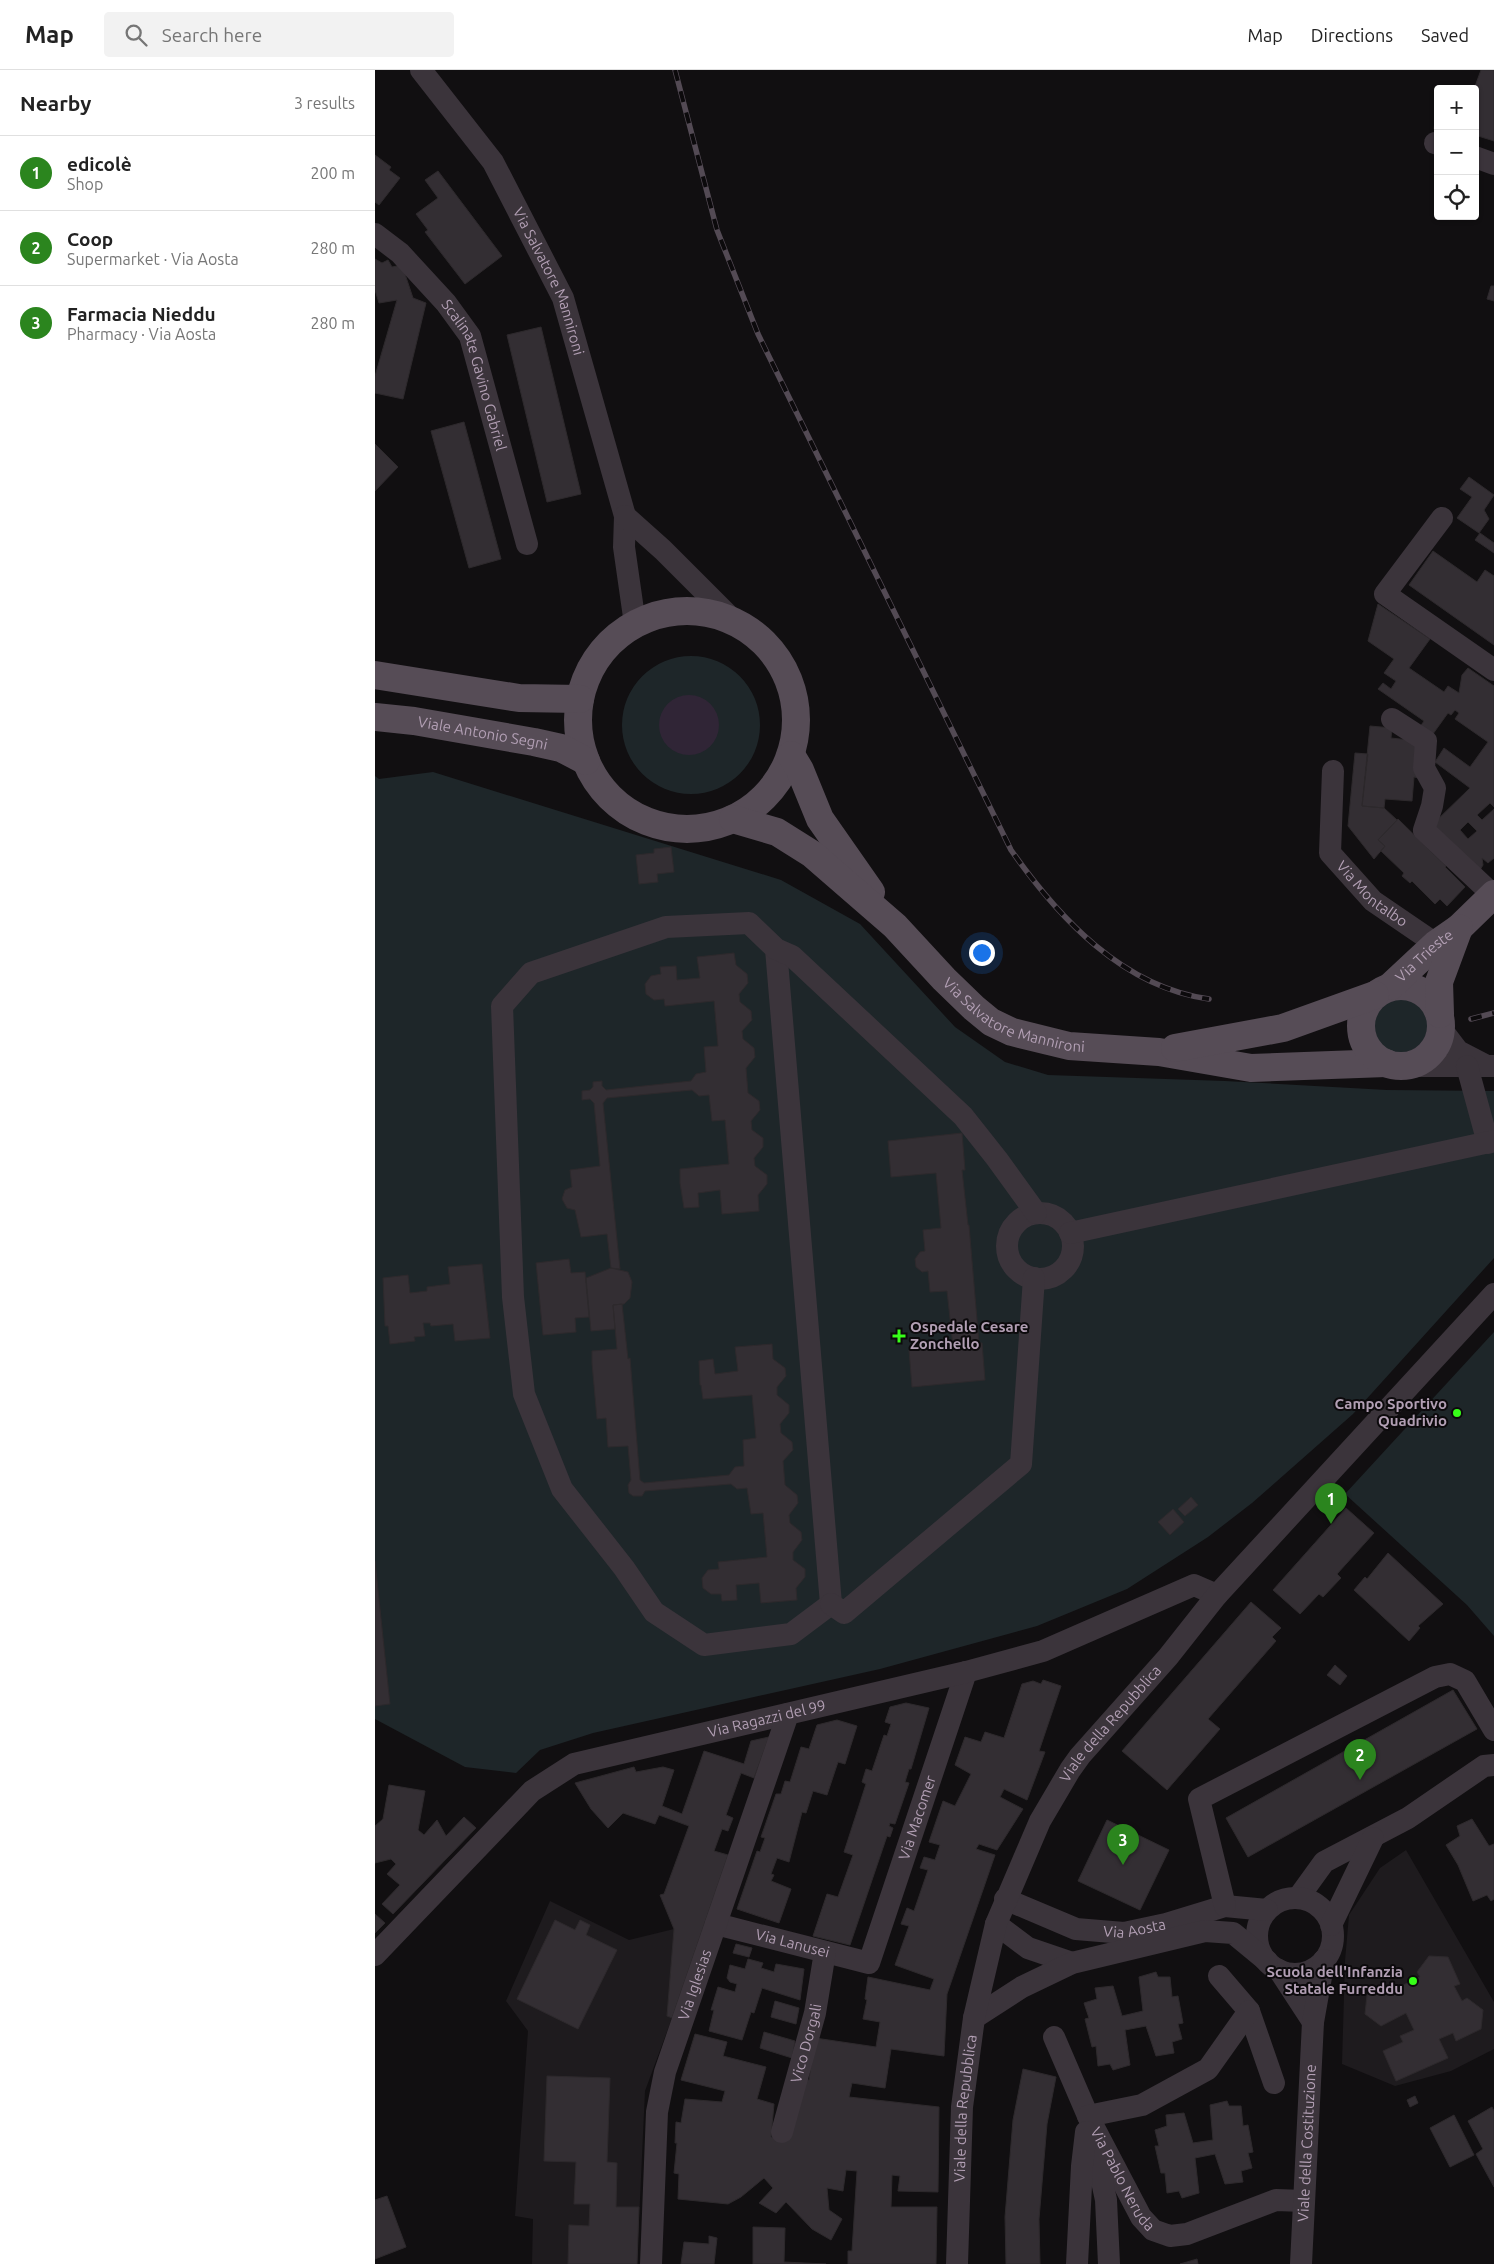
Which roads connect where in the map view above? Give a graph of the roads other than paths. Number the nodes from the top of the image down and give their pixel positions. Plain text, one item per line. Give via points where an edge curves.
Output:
1 (421, 70) edge
2 (1479, 158) edge
3 (1494, 164) edge
4 (375, 234) edge
5 (625, 516) junction
6 (1442, 518) dead end
7 (527, 544) dead end
8 (734, 621) junction
9 (635, 624) junction
10 (1494, 670) edge
11 (375, 676) edge
12 (580, 699) junction
13 (375, 716) edge
14 (1392, 719) dead end
15 (791, 755) junction
16 (586, 761) junction
17 (1333, 771) dead end
18 (733, 819) junction
19 (1493, 895) edge
20 (895, 926) junction
21 (1459, 928) junction
22 (1436, 944) junction
23 (776, 949) junction
24 (1383, 991) junction
25 (1441, 1022) junction
26 (1159, 1052) junction
27 (1397, 1064) junction
28 (1482, 1066) edge
29 (1491, 1142) edge
30 (1036, 1213) junction
31 (1070, 1233) junction
32 (1034, 1278) junction
33 (1494, 1294) edge
34 (1217, 1595) junction
35 (831, 1604) junction
36 (966, 1672) junction
37 (788, 1714) junction
38 (1494, 1730) edge
39 (1494, 1737) edge
40 (1489, 1765) edge
41 (1373, 1838) junction
42 (1298, 1898) junction
43 (1005, 1899) junction
44 (1225, 1906) junction
45 (1267, 1910) junction
46 (716, 1924) junction
47 (996, 1924) junction
48 (1331, 1925) junction
49 (825, 1952) junction
50 (375, 1955) edge
51 (1324, 1960) junction
52 (869, 1962) joint
53 (1072, 1963) junction
54 (1273, 1966) junction
55 (1219, 1976) dead end
56 (1249, 2011) junction
57 (974, 2018) junction
58 (1313, 2022) junction
59 (1054, 2037) dead end
60 (1274, 2083) dead end
61 (1088, 2116) junction
62 (782, 2132) dead end
63 (1304, 2201) junction
64 (651, 2264) edge
65 (957, 2264) edge
66 (1077, 2264) edge
67 (1109, 2264) edge
68 (1301, 2264) edge

1 - 5 street, Via Salvatore Mannironi via 493,162 563,298
2 - 3 street
4 - 7 street, Scalinate Gavino Gabriel via 400,253 440,295 470,336
5 - 8 street
5 - 9 street, Via Salvatore Mannironi via 624,547
6 - 10 street via 1385,594
8 - 9 main road via 709,613 684,611 659,615
8 - 15 main road via 756,635 775,654 788,677 796,720
9 - 12 main road via 615,638 599,656 587,676
11 - 12 main road via 519,698
12 - 16 main road via 578,720
13 - 16 main road, Viale Antonio Segni via 534,742 561,748
14 - 19 street via 1426,742 1424,768 1435,788 1424,830
15 - 18 main road via 777,781 758,803
15 - 20 main road, Via Salvatore Mannironi via 820,818
16 - 18 main road via 609,795 635,816 659,825 684,829 709,827
17 - 22 street, Via Montalbo via 1331,853 1373,901
18 - 20 main road, Via Salvatore Mannironi via 777,832 812,854
19 - 21 main road, Via Trieste
20 - 26 main road, Via Salvatore Mannironi via 944,979 991,1022 1012,1032 1069,1046
21 - 22 main road, Via Trieste
21 - 25 main road, Via Trieste via 1439,982
22 - 24 main road, Via Trieste
23 - 30 street via 792,956 963,1116
23 - 35 street
23 - 35 street via 749,923 666,927 531,973 502,1006 513,1297 524,1394 562,1489 654,1612 704,1645 791,1634
24 - 25 main road via 1403,985 1415,988 1435,1003
24 - 26 main road, Via Salvatore Mannironi via 1283,1028
24 - 27 main road via 1363,1012 1361,1032 1369,1051
25 - 27 main road via 1438,1042 1431,1053 1421,1061
25 - 28 street via 1458,1051
26 - 27 main road, Via Salvatore Mannironi via 1251,1068
27 - 28 street, Via Salvatore Mannironi
28 - 29 street
29 - 31 street
30 - 31 street via 1057,1217
30 - 32 street via 1017,1221 1007,1245 1009,1260 1015,1268
31 - 32 street via 1072,1253 1062,1270 1049,1277
32 - 35 street via 1021,1464 844,1613
33 - 34 street, Viale della Repubblica
34 - 36 street, Via Ragazzi del 99 via 1194,1585 1043,1651
34 - 43 street, Viale della Repubblica via 1168,1657 1069,1770 1040,1821
36 - 37 street, Via Ragazzi del 99
36 - 52 street, Via Macomer
37 - 46 street, Via Iglesias
37 - 50 street, Via Ragazzi del 99 via 574,1764 532,1791
38 - 44 street via 1465,1681 1450,1674 1435,1677 1199,1800
39 - 40 street via 1486,1751
40 - 41 street
41 - 42 street via 1324,1862
41 - 48 street
42 - 45 street via 1276,1902
42 - 48 street via 1319,1906
43 - 44 street, Via Aosta via 1076,1929 1124,1933
43 - 47 street, Viale della Repubblica
44 - 45 street, Via Aosta
45 - 54 street via 1261,1919 1258,1935 1261,1952
46 - 49 street, Via Lanusei
46 - 64 street, Via Iglesias via 665,2072 657,2112
47 - 53 street via 1028,1948
47 - 57 street, Viale della Repubblica
48 - 51 street via 1331,1949
49 - 52 street, Via Lanusei
49 - 62 street, Vico Dorgali via 815,2013
51 - 54 street via 1303,1972 1291,1973
51 - 58 street, Viale della Costituzione
53 - 54 street, Via Aosta via 1205,1931 1233,1933
53 - 57 street, Via Aosta via 1018,1989
54 - 58 street
55 - 56 street
56 - 60 street
56 - 61 street via 1208,2069 1142,2105
57 - 65 street, Viale della Repubblica via 963,2107
58 - 63 street, Viale della Costituzione
59 - 61 street
61 - 63 street, Via Pablo Neruda via 1141,2217 1153,2230 1170,2236 1187,2234 1276,2200
61 - 66 street, Via Pablo Neruda
61 - 67 street via 1106,2200
63 - 68 street, Viale della Costituzione

